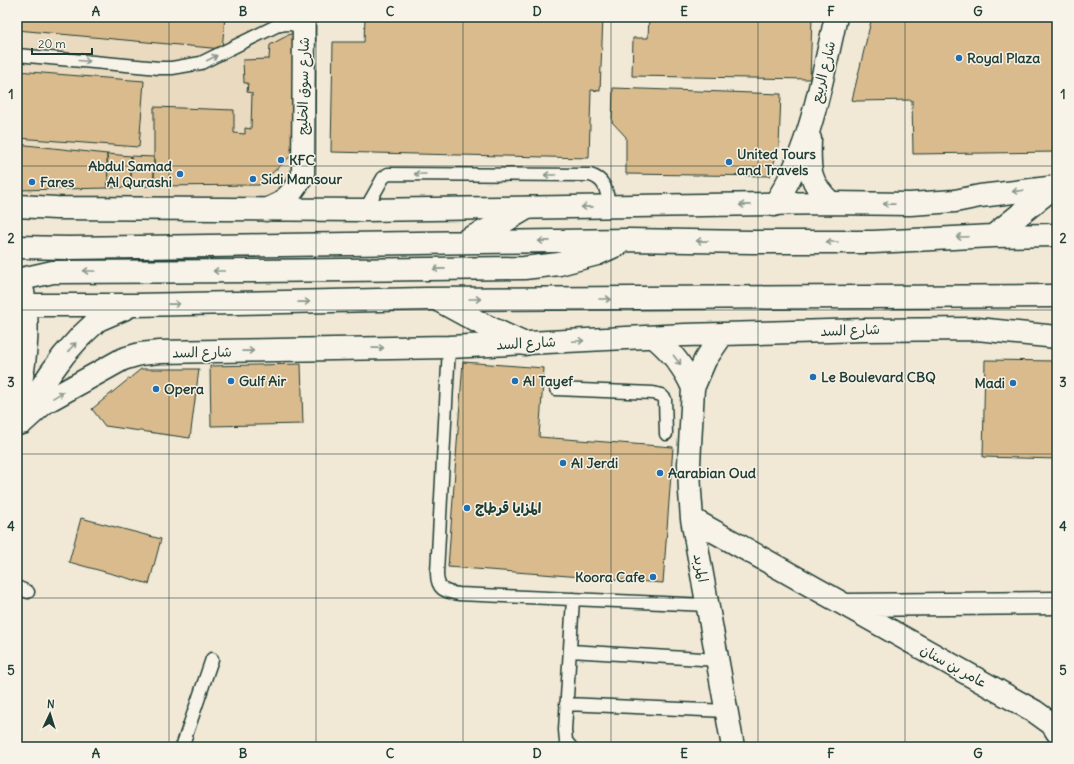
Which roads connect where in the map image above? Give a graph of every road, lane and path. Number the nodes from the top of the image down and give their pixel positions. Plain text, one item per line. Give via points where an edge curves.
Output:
1 (836, 17) edge
2 (304, 23) edge
3 (17, 55) edge
4 (810, 126) junction
5 (1055, 187) edge
6 (831, 203) junction
7 (774, 205) junction
8 (17, 206) edge
9 (610, 207) junction
10 (527, 208) junction
11 (266, 210) junction
12 (365, 210) junction
13 (1057, 235) edge
14 (993, 236) junction
15 (627, 240) junction
16 (462, 242) junction
17 (17, 247) edge
18 (17, 281) edge
19 (1057, 296) edge
20 (437, 299) junction
21 (22, 305) edge
22 (134, 305) junction
23 (722, 335) junction
24 (654, 337) junction
25 (1057, 337) edge
26 (525, 344) junction
27 (448, 347) junction
28 (693, 388) junction
29 (556, 389) dead end
30 (17, 404) edge
31 (17, 424) edge
32 (17, 428) edge
33 (666, 434) dead end
34 (692, 519) junction
35 (573, 599) junction
36 (1057, 603) edge
37 (708, 605) junction
38 (846, 605) junction
39 (570, 651) junction
40 (212, 659) dead end
41 (718, 660) junction
42 (566, 704) junction
43 (727, 711) junction
44 (1057, 732) edge
45 (182, 747) edge
46 (571, 747) edge
47 (733, 747) edge

1 - 4 street, شارع الربيع
3 -> 2 lane via 172,68 201,63 276,26
2 - 11 street, شارع سوق الخليج via 303,176 281,203
4 - 6 street, شارع الربيع via 810,173 822,195
4 - 7 street, شارع الربيع via 790,178
5 -> 6 street via 955,201 910,204
5 - 14 street
6 - 7 street
7 -> 9 street
8 - 11 street
9 -> 10 street
9 -> 12 lane via 603,182 598,177 590,175 388,174 383,178
10 - 12 street
10 - 16 street
11 - 12 street
13 - 14 street
14 -> 15 street via 873,242
15 -> 16 street
15 -> 18 street via 597,254 559,264 524,268 53,272
16 - 17 street
18 - 21 street via 22,290
20 -> 19 street
22 -> 20 street
20 - 26 street
21 - 22 street
21 - 30 street via 26,342
31 -> 22 street via 55,368 82,336 98,320
23 - 24 street, شارع السد
23 - 25 street, شارع السد via 977,329
23 - 28 street, المربد via 705,360
26 -> 24 street, شارع السد
24 -> 28 street, المربد via 678,359
26 - 27 street, شارع السد
32 -> 27 street, شارع السد via 44,403 123,359 140,354
27 - 35 lane via 437,581 442,589 449,593
28 - 34 street, المربد via 689,464
29 - 33 lane via 661,395 665,399
34 - 37 street, المربد
34 - 38 street, عامر بن سنان
35 - 37 lane
35 - 39 lane
36 - 38 street, عامر بن سنان
37 - 41 street, المربد
38 - 44 street, عامر بن سنان via 1038,713 1052,724
39 - 41 lane
39 - 42 lane
40 - 45 lane
41 - 43 street, المربد
42 - 43 lane
42 - 46 lane via 566,742
43 - 47 street, المربد

